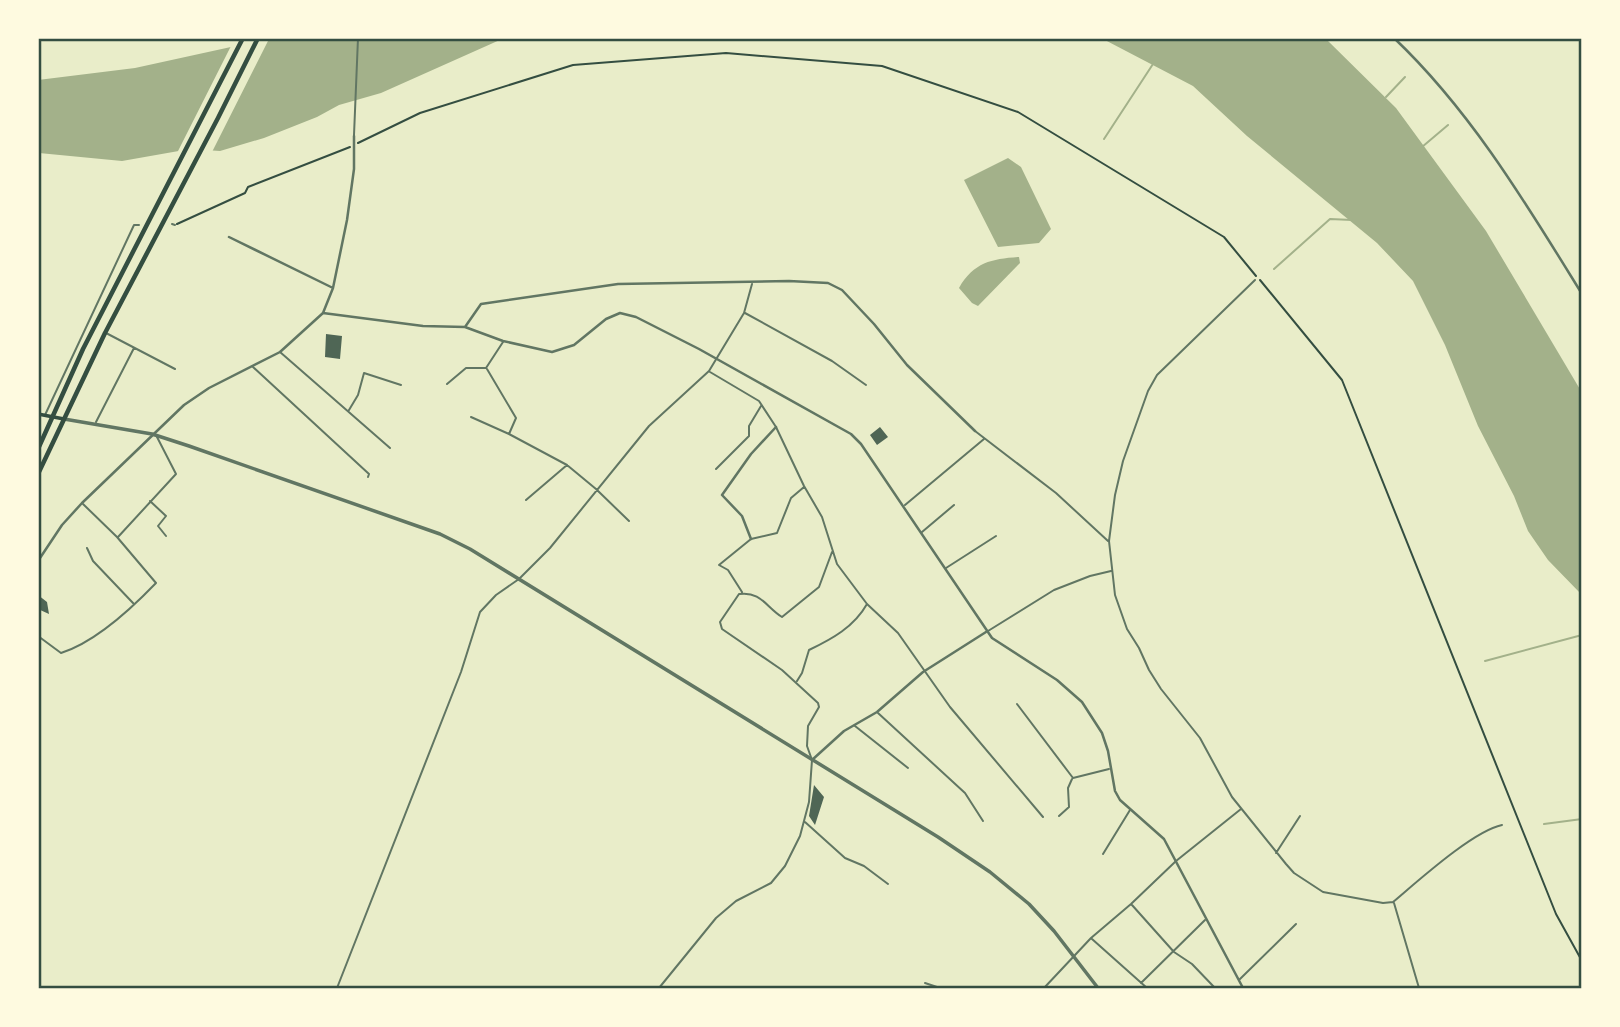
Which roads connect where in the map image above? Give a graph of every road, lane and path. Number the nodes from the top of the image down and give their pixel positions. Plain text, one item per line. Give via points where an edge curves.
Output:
1 (243, 38) edge
2 (258, 38) edge
3 (358, 38) edge
4 (1394, 38) edge
5 (354, 136) joint
6 (354, 145) junction
7 (139, 225) dead end
8 (174, 225) dead end
9 (229, 237) dead end
10 (1255, 280) dead end
11 (752, 282) junction
12 (332, 288) junction
13 (1581, 294) edge
14 (323, 313) junction
15 (744, 313) junction
16 (465, 327) junction
17 (105, 333) junction
18 (503, 341) junction
19 (134, 348) junction
20 (280, 352) junction
21 (716, 358) junction
22 (253, 367) junction
23 (486, 368) junction
24 (174, 369) dead end
25 (709, 371) junction
26 (447, 384) dead end
27 (401, 385) dead end
28 (866, 385) dead end
29 (762, 405) junction
30 (348, 411) junction
31 (38, 414) edge
32 (45, 415) junction
33 (471, 416) dead end
34 (52, 417) junction
35 (64, 419) junction
36 (95, 423) junction
37 (776, 427) junction
38 (975, 431) joint
39 (509, 434) junction
40 (154, 435) junction
41 (985, 439) junction
42 (390, 448) dead end
43 (38, 449) edge
44 (567, 465) junction
45 (716, 469) dead end
46 (38, 474) edge
47 (369, 477) dead end
48 (804, 486) junction
49 (596, 489) junction
50 (526, 500) dead end
51 (150, 501) junction
52 (82, 503) junction
53 (954, 505) dead end
54 (903, 506) junction
55 (629, 521) dead end
56 (921, 533) junction
57 (166, 536) dead end
58 (996, 536) dead end
59 (117, 537) junction
60 (751, 539) junction
61 (1109, 541) junction
62 (87, 548) dead end
63 (832, 552) junction
64 (38, 561) edge
65 (946, 569) junction
66 (1111, 571) junction
67 (519, 579) junction
68 (743, 593) junction
69 (135, 604) junction
70 (867, 604) junction
71 (987, 632) junction
72 (38, 636) edge
73 (923, 672) junction
74 (796, 682) junction
75 (1017, 704) dead end
76 (877, 712) junction
77 (855, 726) junction
78 (811, 760) junction
79 (908, 768) dead end
80 (1110, 769) junction
81 (1073, 778) junction
82 (1131, 809) junction
83 (1241, 809) junction
84 (1059, 816) dead end
85 (1300, 816) dead end
86 (1043, 817) dead end
87 (805, 821) junction
88 (983, 821) dead end
89 (1502, 825) dead end
90 (1275, 853) junction
91 (1103, 854) dead end
92 (1176, 861) junction
93 (888, 884) dead end
94 (1393, 902) junction
95 (1131, 904) junction
96 (1206, 918) junction
97 (1296, 924) dead end
98 (1091, 938) junction
99 (1174, 952) junction
100 (1075, 957) junction
101 (1581, 961) edge
102 (1239, 980) junction
103 (925, 983) dead end
104 (1141, 984) junction
105 (337, 989) edge
106 (659, 989) edge
107 (940, 989) edge
108 (1044, 989) edge
109 (1098, 989) edge
110 (1147, 989) edge
111 (1214, 989) edge
112 (1243, 989) edge
113 (1419, 989) edge

1 - 34 main road
2 - 17 main road
3 - 5 lane
4 - 13 street via 1446,93 1529,208
5 - 6 street
6 - 8 path via 248,187 245,193
6 - 12 street via 347,220
6 - 101 path via 420,113 573,65 726,53 882,66 1018,112 1224,237 1342,380 1556,915
7 - 32 lane via 134,225
9 - 12 street
10 - 61 lane via 1151,385 1123,461
11 - 15 lane
11 - 16 street via 618,284 520,297 481,304
11 - 38 street via 835,285
12 - 14 street
14 - 16 street
14 - 20 street
15 - 21 lane
15 - 28 lane
16 - 18 street
17 - 19 lane
17 - 35 main road
18 - 21 street via 552,352 566,349 620,313
18 - 23 lane
19 - 24 lane
19 - 36 lane
20 - 22 street
20 - 30 lane
21 - 25 lane
21 - 54 street via 851,434
22 - 40 street via 184,405
22 - 47 lane
23 - 26 lane via 466,368
23 - 39 lane via 516,418
25 - 29 lane
25 - 49 lane via 649,426
27 - 30 lane via 364,373
29 - 37 lane
29 - 45 lane via 748,426 749,436
30 - 42 lane
31 - 32 main road
32 - 34 main road
33 - 39 lane
34 - 35 main road
34 - 43 main road
35 - 36 street
35 - 46 main road
36 - 40 street
37 - 48 lane
37 - 60 street via 722,495 742,516
38 - 41 lane
39 - 44 lane
40 - 51 lane via 176,474
40 - 52 street
40 - 67 street via 440,534
41 - 54 lane
41 - 61 lane
44 - 49 lane
44 - 50 lane
48 - 60 lane via 791,498 777,533
48 - 63 lane via 822,517
49 - 55 lane
49 - 67 lane
51 - 57 lane via 166,516 158,526
51 - 59 lane
52 - 59 lane
52 - 64 street
53 - 56 lane
54 - 56 street
56 - 65 street
58 - 65 lane
59 - 69 lane via 156,583
60 - 68 lane via 719,565 728,570
61 - 66 lane
62 - 69 lane via 93,561
63 - 68 lane via 819,587 782,617 763,599
63 - 70 lane
65 - 71 street
66 - 71 lane via 1054,590
66 - 83 lane via 1119,609 1149,670 1200,738
67 - 78 street
67 - 105 lane via 480,612 461,672
68 - 74 lane via 720,622 722,629
69 - 72 lane via 74,649 61,653
70 - 73 lane via 898,633
70 - 74 lane via 849,626 808,650
71 - 73 street
71 - 80 street via 1082,702 1102,733
73 - 76 street
73 - 86 lane
74 - 78 lane via 819,707 808,726
75 - 81 lane
76 - 77 street
76 - 88 lane via 965,793
77 - 78 street
77 - 79 lane
78 - 87 lane
78 - 100 street via 1003,881
80 - 81 lane
80 - 82 street via 1115,791
81 - 84 lane via 1068,788 1069,807
82 - 91 lane
82 - 92 street via 1159,832
83 - 90 lane
83 - 92 lane
85 - 90 lane
87 - 93 lane via 845,858
87 - 106 lane via 771,883 727,907
89 - 94 lane via 1468,842
90 - 94 lane via 1294,873 1323,892
92 - 95 lane
92 - 96 street
94 - 113 lane
95 - 98 lane
95 - 99 lane
96 - 99 lane
96 - 102 street
97 - 102 lane
98 - 100 lane
98 - 104 lane
99 - 104 lane
99 - 111 lane
100 - 108 lane
100 - 109 street
102 - 112 street
103 - 107 lane
104 - 110 lane

